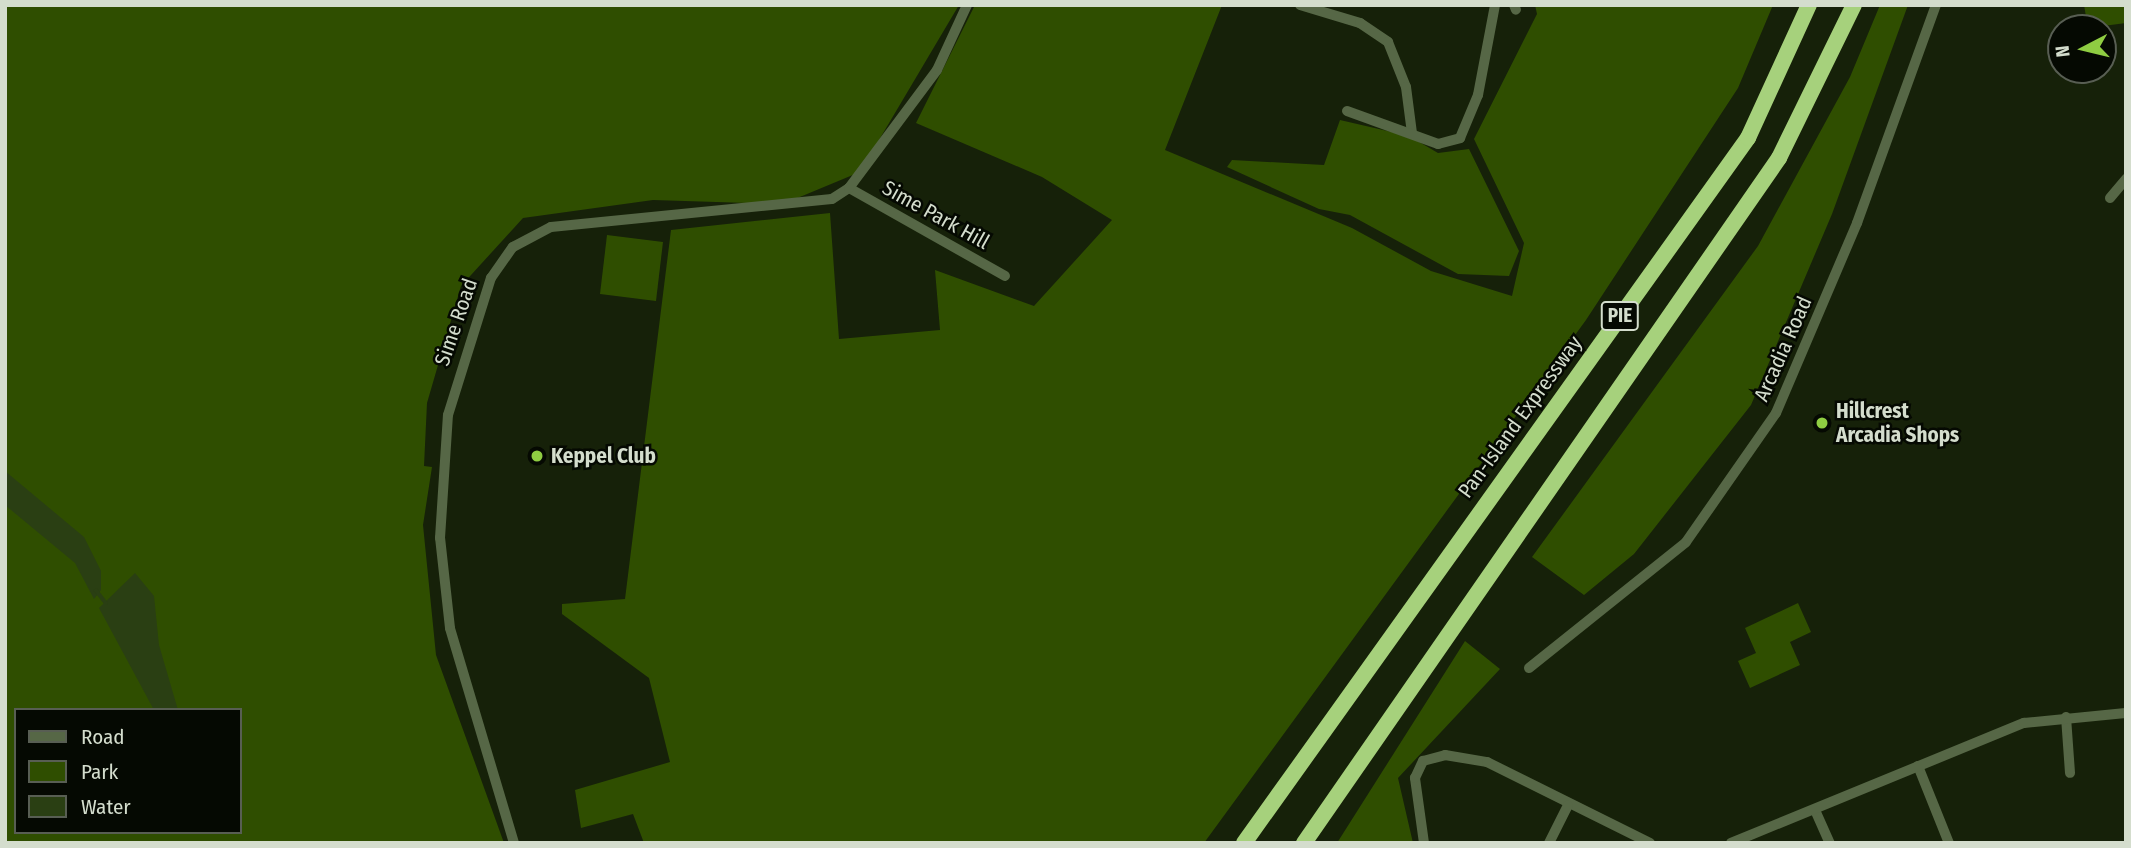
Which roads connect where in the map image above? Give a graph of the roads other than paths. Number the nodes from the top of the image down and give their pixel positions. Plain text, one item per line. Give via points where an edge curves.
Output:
1 (967, 5) edge
2 (1300, 5) edge
3 (1495, 5) edge
4 (1809, 5) edge
5 (1854, 5) edge
6 (1936, 5) edge
7 (1347, 111) dead end
8 (1412, 133) junction
9 (2126, 179) edge
10 (849, 188) junction
11 (2110, 198) dead end
12 (1005, 276) dead end
13 (1529, 668) dead end
14 (2126, 713) edge
15 (2066, 717) junction
16 (1918, 766) junction
17 (2070, 773) dead end
18 (1568, 805) junction
19 (1815, 810) junction
20 (1320, 822) junction
21 (514, 843) edge
22 (1244, 843) edge
23 (1304, 843) edge
24 (1318, 843) edge
25 (1424, 843) edge
26 (1549, 843) edge
27 (1650, 843) edge
28 (1731, 843) edge
29 (1830, 843) edge
30 (1949, 843) edge

1 - 10 street via 937,70
2 - 8 street via 1360,23 1388,42 1406,87
3 - 8 street via 1478,95 1460,138 1438,144
4 - 22 highway, Pan-Island Expressway / PIE via 1748,138
5 - 20 highway, PIE via 1779,158
6 - 13 street, Arcadia Road via 1857,223 1776,413 1686,542
7 - 8 street
9 - 11 street
10 - 12 street, Sime Park Hill
10 - 21 street, Sime Road via 832,199 775,208 551,227 513,247 491,278 448,415 440,538 450,628
14 - 15 street
15 - 16 street via 2024,723
15 - 17 street
16 - 19 street
16 - 30 street
18 - 25 street via 1469,756 1423,761 1415,790
18 - 26 street
18 - 27 street
19 - 28 street
19 - 29 street
20 - 23 highway, PIE
20 - 24 highway

